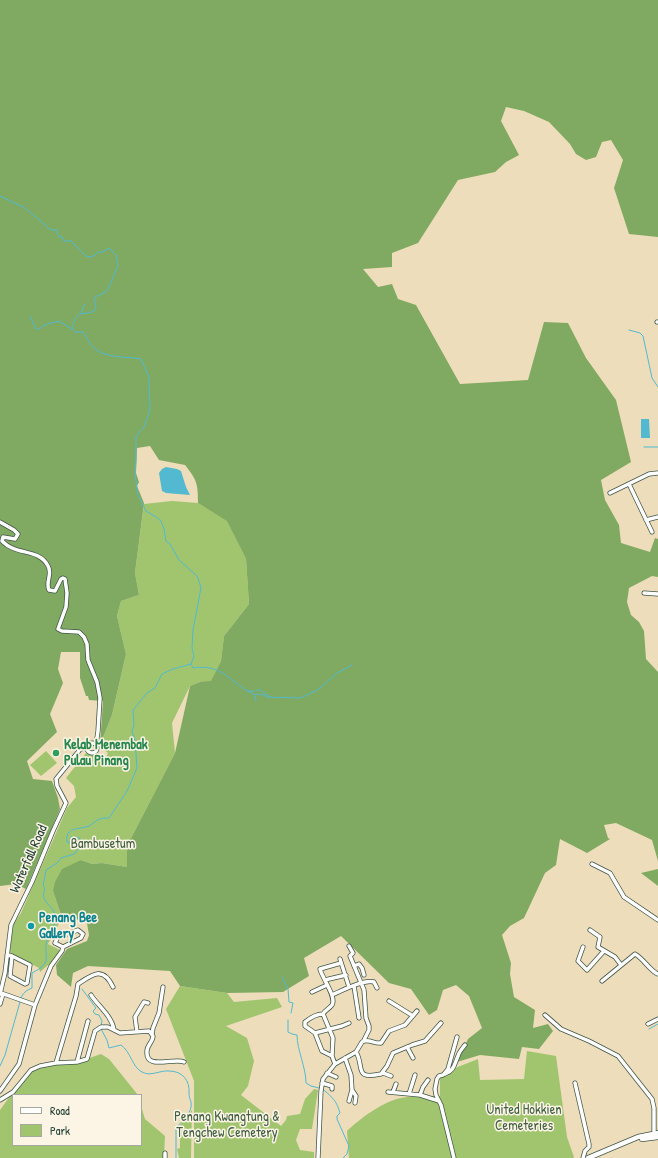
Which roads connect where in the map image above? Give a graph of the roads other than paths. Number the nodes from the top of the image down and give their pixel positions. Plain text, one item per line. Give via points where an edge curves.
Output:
1 (658, 473) edge
2 (629, 484) junction
3 (610, 493) dead end
4 (658, 517) edge
5 (646, 520) junction
6 (0, 522) edge
7 (652, 532) dead end
8 (644, 593) dead end
9 (658, 594) edge
10 (96, 745) junction
11 (86, 748) junction
12 (592, 864) dead end
13 (658, 920) edge
14 (590, 930) dead end
15 (349, 946) dead end
16 (63, 947) junction
17 (583, 947) dead end
18 (604, 951) junction
19 (7, 955) junction
20 (12, 956) junction
21 (621, 965) junction
22 (354, 966) junction
23 (658, 974) edge
24 (346, 975) junction
25 (364, 975) dead end
26 (325, 980) junction
27 (602, 981) dead end
28 (327, 984) junction
29 (361, 984) junction
30 (354, 986) junction
31 (113, 987) dead end
32 (163, 987) dead end
33 (349, 987) junction
34 (377, 988) dead end
35 (312, 992) dead end
36 (1, 994) edge
37 (91, 995) dead end
38 (332, 995) junction
39 (389, 1001) dead end
40 (148, 1003) dead end
41 (0, 1004) edge
42 (35, 1005) junction
43 (417, 1011) dead end
44 (323, 1014) junction
45 (545, 1015) dead end
46 (413, 1016) junction
47 (359, 1018) dead end
48 (658, 1018) edge
49 (88, 1021) dead end
50 (442, 1022) dead end
51 (349, 1023) dead end
52 (648, 1024) dead end
53 (114, 1030) junction
54 (330, 1030) junction
55 (137, 1032) junction
56 (151, 1033) junction
57 (315, 1033) junction
58 (457, 1036) dead end
59 (364, 1040) junction
60 (465, 1045) dead end
61 (407, 1047) junction
62 (356, 1052) junction
63 (332, 1056) junction
64 (345, 1058) junction
65 (413, 1058) dead end
66 (77, 1062) junction
67 (184, 1062) dead end
68 (56, 1063) junction
69 (335, 1064) junction
70 (388, 1064) junction
71 (393, 1066) dead end
72 (327, 1073) junction
73 (383, 1073) junction
74 (415, 1074) dead end
75 (444, 1075) junction
76 (392, 1076) dead end
77 (336, 1077) dead end
78 (428, 1080) dead end
79 (575, 1083) dead end
80 (396, 1084) dead end
81 (321, 1087) junction
82 (332, 1089) dead end
83 (352, 1090) junction
84 (0, 1091) edge
85 (388, 1092) dead end
86 (393, 1092) junction
87 (408, 1094) junction
88 (420, 1095) junction
89 (0, 1100) edge
90 (349, 1101) dead end
91 (440, 1102) junction
92 (355, 1103) dead end
93 (657, 1134) edge
94 (632, 1140) junction
95 (165, 1153) dead end
96 (165, 1158) edge
97 (318, 1158) edge
98 (454, 1158) edge
99 (583, 1158) edge
100 (588, 1158) edge

1 - 2 street via 649,474
2 - 3 street
2 - 5 street
4 - 5 street
5 - 7 street
6 - 10 street via 18,534 15,539 3,537 2,541 6,545 35,554 48,565 49,590 55,591 61,579 65,579 66,607 58,629 79,632 87,644 88,660 100,698
8 - 9 street
10 - 11 street via 90,743
10 - 11 street via 96,750 92,753
11 - 19 street, Waterfall Road via 80,749 56,783 66,804 11,925
12 - 13 street via 610,873 624,897
14 - 18 street via 600,937 597,946
15 - 22 street
16 - 16 street via 81,938 82,932 60,932 55,943
16 - 42 street via 51,966
17 - 18 street via 578,961 587,970
18 - 21 street via 615,957
19 - 20 street
19 - 36 street, Waterfall Road
20 - 20 street via 9,975 27,984 30,964
21 - 23 street via 635,954
21 - 27 street
22 - 25 street via 359,964
22 - 29 street
24 - 26 street
24 - 26 street via 340,961 321,968
24 - 33 street
26 - 28 street
28 - 35 street
28 - 38 street
29 - 30 street
29 - 34 street via 372,981
29 - 59 street via 369,1026
30 - 33 street
30 - 47 street
31 - 68 street via 109,978 101,974 94,974 78,984
32 - 56 street via 159,1013
33 - 38 street
36 - 41 street, Waterfall Road
36 - 42 street
37 - 53 street via 111,1020
38 - 44 street via 332,1004
39 - 46 street
40 - 55 street via 144,1002 135,1017
42 - 84 street via 19,1064
43 - 46 street
44 - 54 street
44 - 57 street via 318,1014 306,1022 306,1028
45 - 93 street via 561,1029 618,1056 652,1099
46 - 59 street via 404,1025 391,1030 381,1043
48 - 52 street
49 - 66 street
50 - 61 street via 425,1041
51 - 54 street
53 - 55 street via 120,1033
53 - 66 street via 102,1027 95,1031 87,1058
54 - 57 street
54 - 63 street via 333,1038
55 - 56 street
56 - 67 street via 152,1040 147,1050 150,1059 158,1063
57 - 63 street via 322,1051
58 - 75 street
59 - 62 street
60 - 75 street via 454,1068
61 - 65 street
61 - 70 street via 392,1053
62 - 64 street
62 - 73 street via 363,1074 371,1076
63 - 69 street
64 - 69 street
64 - 83 street via 351,1075
66 - 68 street
68 - 89 street via 31,1070 13,1092
69 - 72 street
70 - 71 street
70 - 73 street
72 - 77 street
72 - 81 street
73 - 76 street
74 - 87 street
75 - 91 street via 436,1080 436,1095
78 - 88 street
79 - 99 street via 589,1144
80 - 86 street
81 - 82 street via 332,1086
81 - 97 street
83 - 90 street
83 - 92 street via 356,1096
85 - 86 street
86 - 87 street
87 - 88 street
88 - 91 street
91 - 98 street
93 - 94 main road
93 - 94 main road
94 - 100 main road
95 - 96 street

